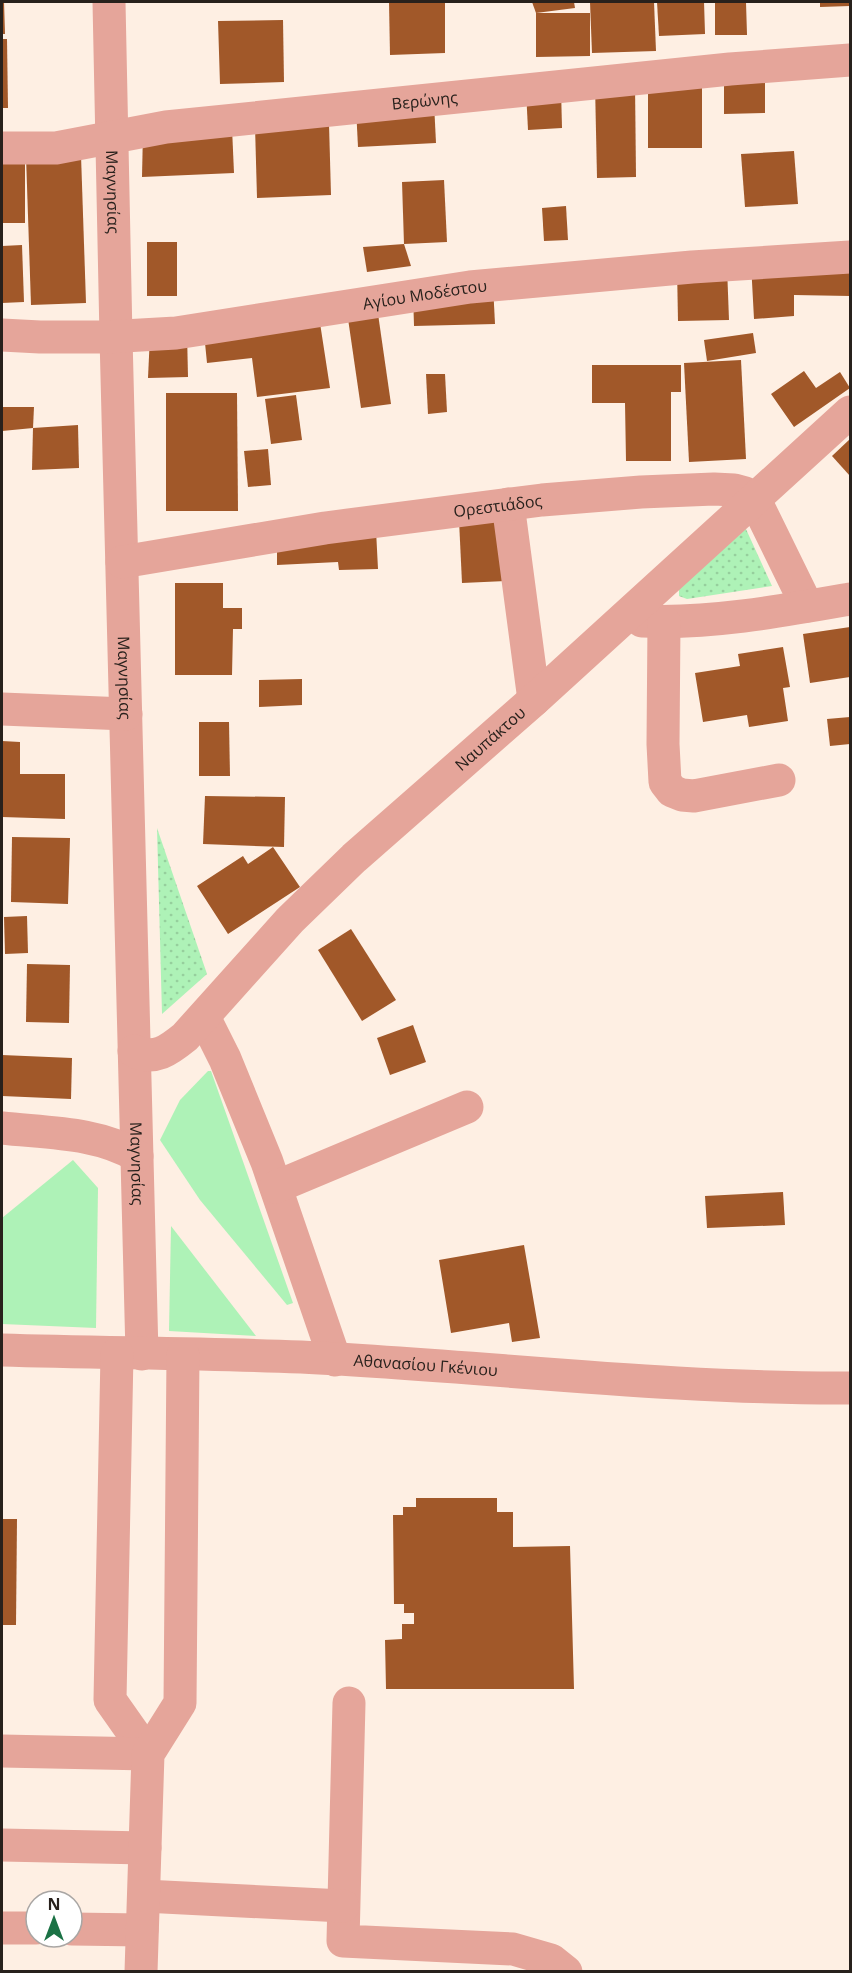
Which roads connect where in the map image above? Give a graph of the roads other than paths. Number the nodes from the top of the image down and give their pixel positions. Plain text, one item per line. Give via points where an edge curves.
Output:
1 (109, 2) edge
2 (850, 60) edge
3 (112, 137) junction
4 (2, 147) edge
5 (850, 257) edge
6 (2, 335) edge
7 (116, 337) junction
8 (850, 412) edge
9 (756, 500) junction
10 (508, 504) junction
11 (122, 562) junction
12 (850, 599) edge
13 (807, 606) junction
14 (622, 620) junction
15 (664, 622) junction
16 (534, 700) junction
17 (2, 709) edge
18 (126, 714) junction
19 (779, 780) dead end
20 (204, 1017) junction
21 (134, 1052) junction
22 (467, 1107) dead end
23 (2, 1128) edge
24 (137, 1156) junction
25 (276, 1187) junction
26 (2, 1350) edge
27 (130, 1354) junction
28 (183, 1355) junction
29 (335, 1360) junction
30 (850, 1388) edge
31 (349, 1703) dead end
32 (2, 1751) edge
33 (148, 1755) junction
34 (2, 1845) edge
35 (145, 1848) junction
36 (144, 1896) junction
37 (343, 1906) junction
38 (2, 1928) edge
39 (24, 1928) edge
40 (84, 1929) edge
41 (142, 1930) junction
42 (141, 1971) edge
43 (566, 1971) edge

1 - 3 street, Μαγνησίας
2 - 3 street, Βερώνης via 730,69 166,128
3 - 4 street, Βερώνης via 56,148
3 - 7 street, Μαγνησίας
5 - 7 street, Αγίου Μοδέστου via 470,286 176,333
6 - 7 street, Αγίου Μοδέστου
7 - 11 street, Μαγνησίας
8 - 9 street, Ναυπάκτου
9 - 10 street, Ορεστιάδος via 746,493 714,489
9 - 13 street
9 - 14 street, Ναυπάκτου
10 - 11 street, Ορεστιάδος via 325,528
10 - 16 street
11 - 18 street, Μαγνησίας
12 - 13 street
13 - 15 street
14 - 15 street
14 - 16 street, Ναυπάκτου
15 - 19 street via 665,782 672,791 694,796
16 - 20 street, Ναυπάκτου via 354,858 290,920
17 - 18 street
18 - 21 street, Μαγνησίας
20 - 21 street, Ναυπάκτου via 164,1053 149,1056
20 - 25 street
21 - 24 street, Μαγνησίας
22 - 25 street
23 - 24 street via 104,1141
24 - 27 street, Μαγνησίας
25 - 29 street
26 - 27 street, Αθανασίου Γκένιου
27 - 28 street, Αθανασίου Γκένιου
27 - 33 street, Μαγνησίας via 110,1700
28 - 29 street, Αθανασίου Γκένιου
28 - 33 street via 180,1703
29 - 30 street, Αθανασίου Γκένιου via 583,1378
31 - 37 street
32 - 33 street
33 - 35 street
34 - 35 street
35 - 36 street
36 - 37 street
36 - 41 street
37 - 43 street via 343,1941 513,1949 551,1960
38 - 39 street
40 - 41 street
41 - 42 street

